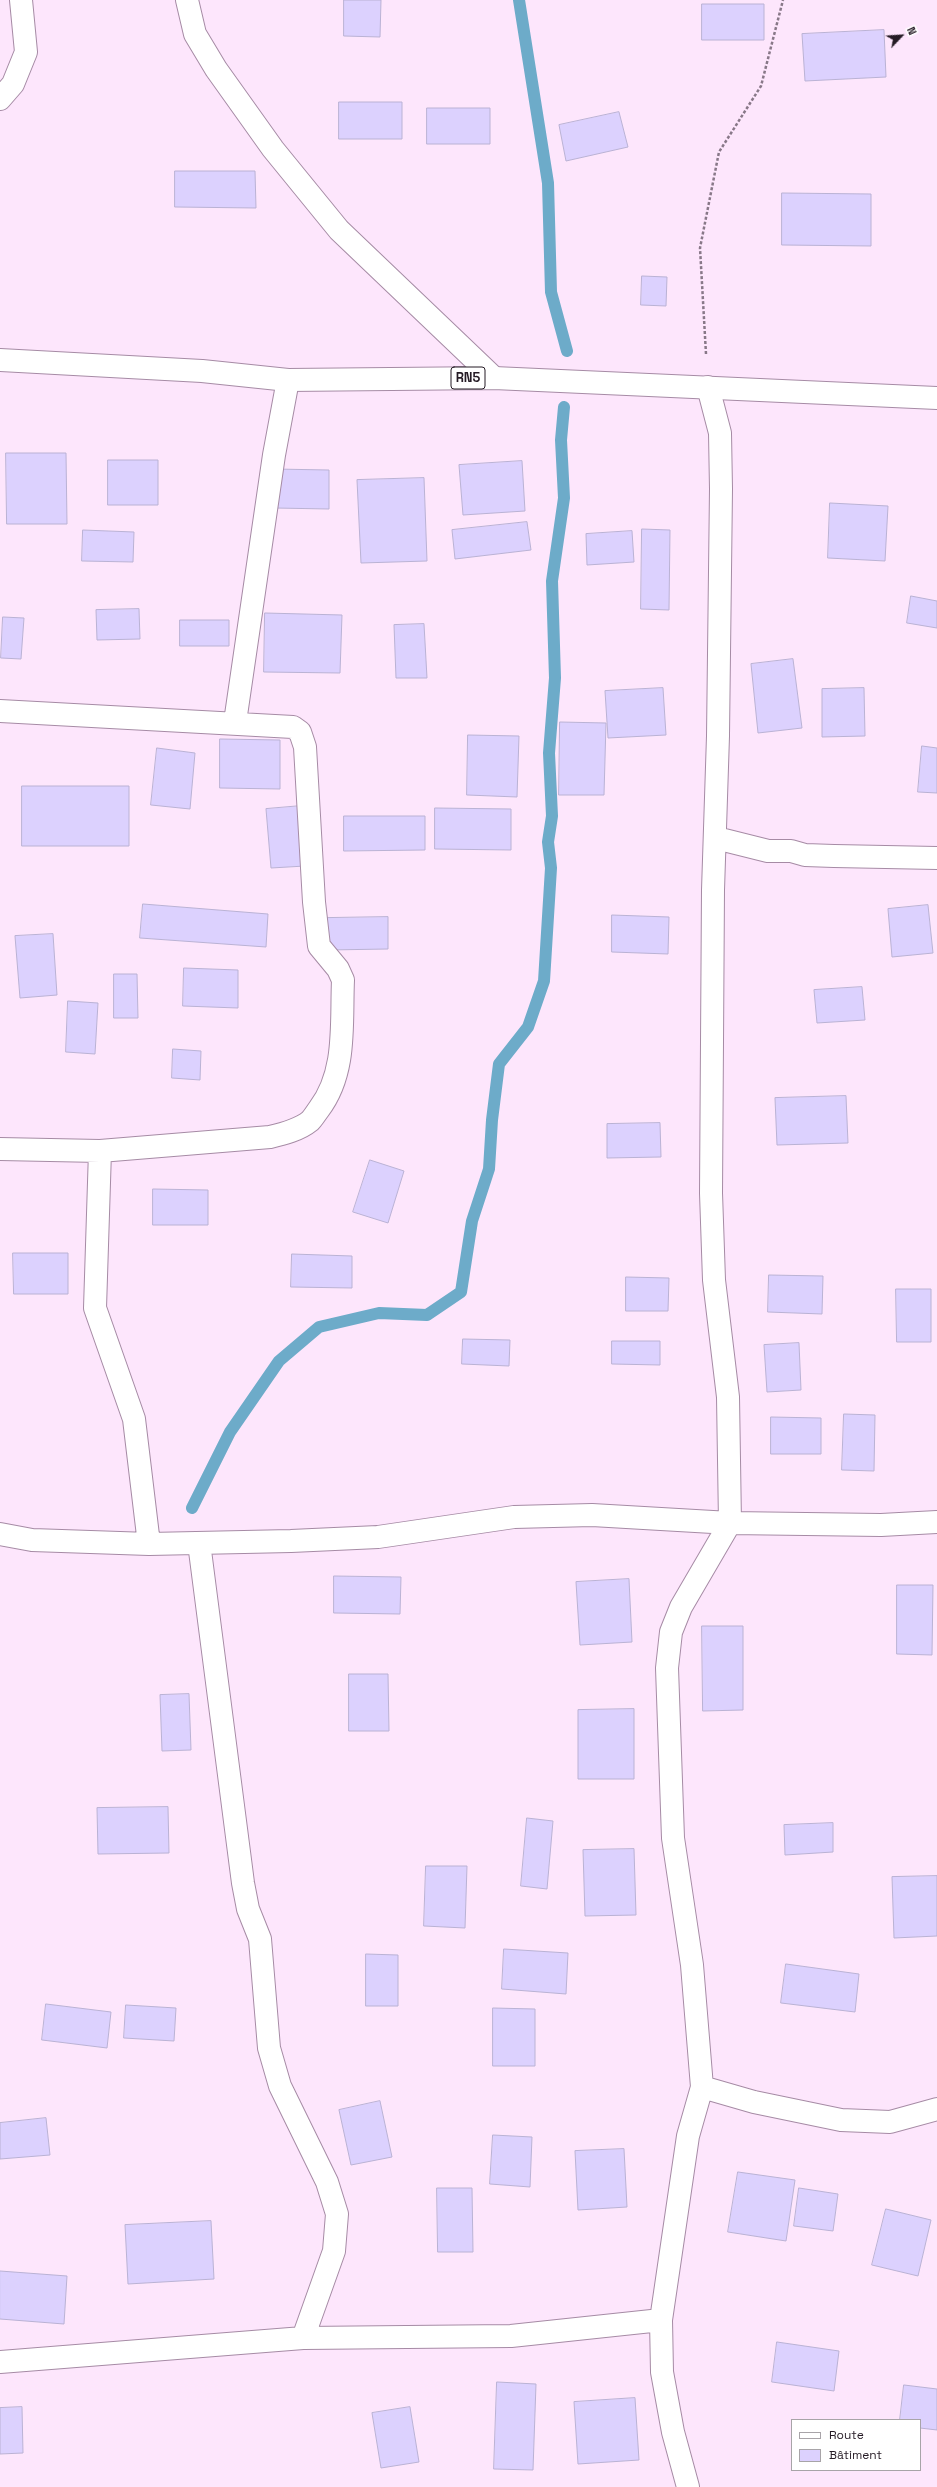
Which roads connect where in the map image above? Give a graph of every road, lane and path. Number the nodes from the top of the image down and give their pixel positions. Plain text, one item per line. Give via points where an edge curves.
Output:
1 (21, 0) edge
2 (187, 0) edge
3 (783, 0) edge
4 (0, 99) edge
5 (0, 360) edge
6 (494, 378) junction
7 (288, 380) junction
8 (708, 387) junction
9 (937, 398) edge
10 (0, 711) edge
11 (235, 722) junction
12 (716, 838) junction
13 (937, 858) edge
14 (0, 1149) edge
15 (100, 1151) junction
16 (937, 1522) edge
17 (730, 1523) junction
18 (0, 1534) edge
19 (199, 1543) junction
20 (149, 1544) junction
21 (702, 2087) junction
22 (937, 2109) edge
23 (661, 2320) junction
24 (304, 2338) junction
25 (0, 2362) edge
26 (688, 2487) edge

1 - 4 main road via 26,52 13,84
2 - 6 main road via 195,34 216,69 273,149 340,230
3 - 8 path via 762,86 719,152 701,241
5 - 7 main road, RN5 via 202,371
6 - 7 main road, RN5
6 - 8 main road, RN5
7 - 11 main road via 274,455
8 - 9 main road, RN5
8 - 12 main road via 720,433
10 - 11 main road via 190,722
11 - 15 main road via 293,727 300,732 305,747 319,946 338,969 343,980 338,1076 327,1099 310,1121 287,1133 270,1137
12 - 13 main road via 768,852 791,850 805,855
12 - 17 main road via 713,890 711,1193 714,1280 728,1397
14 - 15 main road
15 - 20 main road via 95,1308 134,1419
16 - 17 main road via 881,1525
17 - 19 main road via 592,1515 514,1517 378,1537
17 - 21 main road via 681,1607 671,1632 667,1668 673,1838 692,1965
18 - 20 main road via 32,1540
19 - 20 main road
19 - 24 main road via 243,1883 248,1909 260,1939 269,2048 280,2086 327,2182 337,2214 334,2251
21 - 22 main road via 754,2102 841,2120 890,2122
21 - 23 main road via 688,2136
23 - 24 main road via 511,2336
23 - 26 main road via 662,2372 673,2432 684,2480
24 - 25 main road

